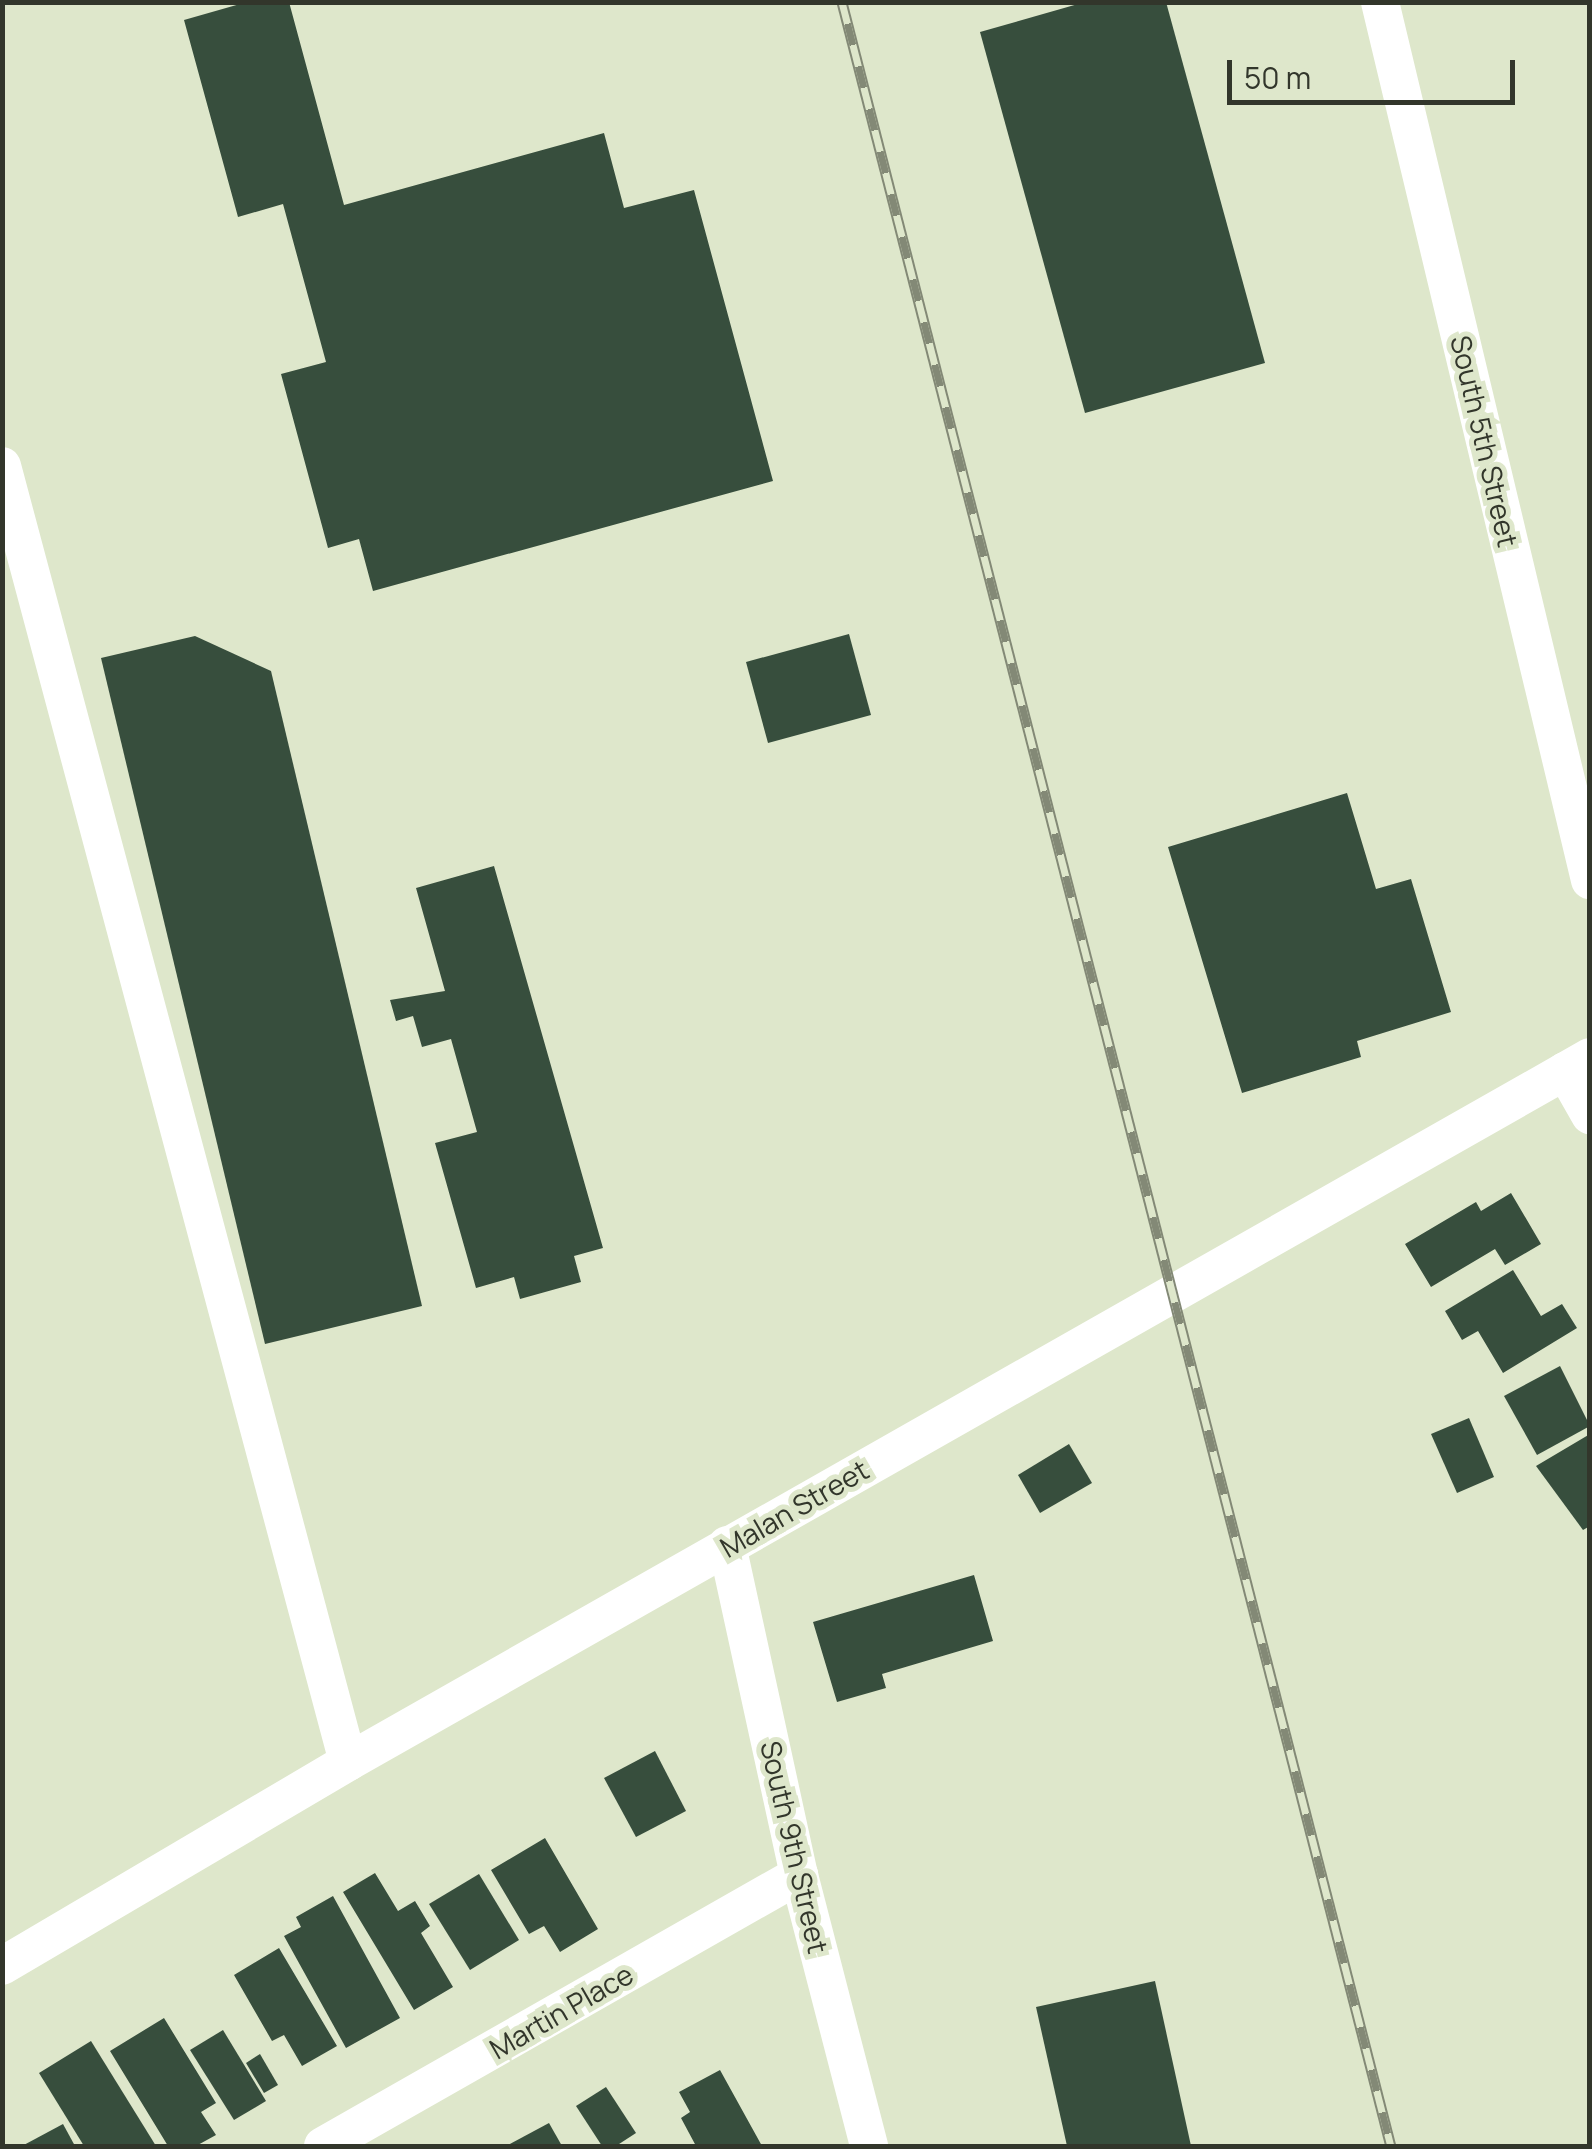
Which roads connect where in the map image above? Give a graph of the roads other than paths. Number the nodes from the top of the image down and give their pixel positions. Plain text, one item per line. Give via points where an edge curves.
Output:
1 (1380, 2) edge
2 (2, 466) edge
3 (1590, 880) edge
4 (1577, 1064) edge
5 (1590, 1115) edge
6 (728, 1545) junction
7 (348, 1762) junction
8 (799, 1875) junction
9 (2, 1966) edge
10 (322, 2146) edge
11 (869, 2146) edge

1 - 3 street, South 5th Street
2 - 7 street
4 - 5 street
4 - 6 street, Malan Street
6 - 7 street, Malan Street
6 - 8 street, South 9th Street
7 - 9 street, Malan Street
8 - 10 street, Martin Place
8 - 11 street, South 9th Street

